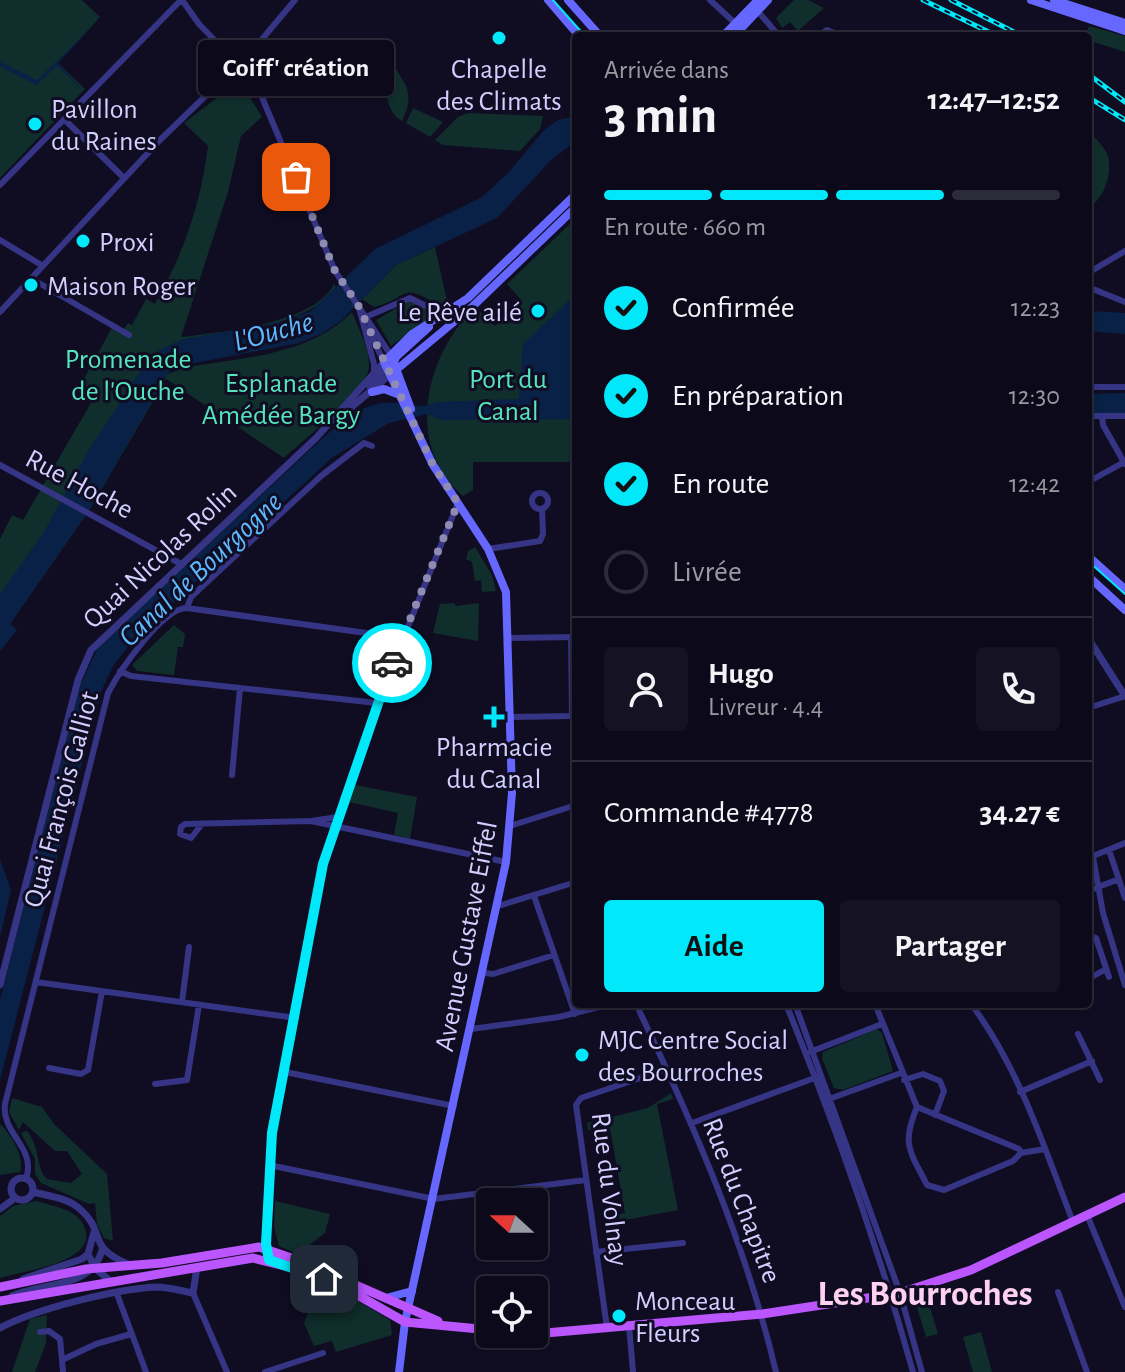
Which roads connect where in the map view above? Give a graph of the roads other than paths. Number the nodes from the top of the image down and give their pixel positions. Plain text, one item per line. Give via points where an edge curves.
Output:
1 (181, 0) edge
2 (295, 0) edge
3 (548, 0) edge
4 (568, 0) edge
5 (710, 0) edge
6 (768, 0) edge
7 (1031, 0) edge
8 (1054, 0) edge
9 (170, 3) edge
10 (756, 6) edge
11 (1125, 23) edge
12 (736, 24) junction
13 (1125, 31) edge
14 (576, 32) edge
15 (596, 32) edge
16 (727, 32) edge
17 (737, 32) edge
18 (776, 32) edge
19 (238, 62) junction
20 (64, 119) junction
21 (124, 178) junction
22 (0, 185) edge
23 (572, 199) edge
24 (572, 210) edge
25 (554, 221) junction
26 (0, 240) edge
27 (1125, 251) edge
28 (43, 266) junction
29 (1092, 271) edge
30 (32, 279) junction
31 (1092, 289) edge
32 (471, 301) junction
33 (1125, 302) edge
34 (0, 312) edge
35 (444, 315) junction
36 (365, 318) junction
37 (129, 335) dead end
38 (390, 365) junction
39 (374, 375) junction
40 (1092, 387) edge
41 (1122, 387) edge
42 (372, 392) junction
43 (403, 398) junction
44 (349, 409) junction
45 (1092, 416) edge
46 (1102, 416) junction
47 (1125, 416) edge
48 (336, 418) junction
49 (372, 446) dead end
50 (1124, 463) edge
51 (0, 465) edge
52 (1092, 480) edge
53 (458, 503) junction
54 (542, 509) dead end
55 (488, 549) junction
56 (1092, 560) edge
57 (181, 564) junction
58 (1092, 580) edge
59 (1125, 589) edge
60 (187, 608) junction
61 (1125, 610) edge
62 (572, 637) edge
63 (402, 638) junction
64 (508, 638) junction
65 (1092, 644) edge
66 (120, 671) junction
67 (240, 688) junction
68 (1125, 696) edge
69 (377, 703) junction
70 (1092, 707) edge
71 (572, 716) edge
72 (511, 717) junction
73 (232, 775) dead end
74 (572, 806) edge
75 (338, 817) junction
76 (311, 821) junction
77 (202, 824) dead end
78 (510, 826) junction
79 (334, 828) junction
80 (1125, 843) edge
81 (1109, 850) junction
82 (1092, 856) edge
83 (506, 862) junction
84 (1092, 864) edge
85 (1119, 879) junction
86 (572, 883) edge
87 (1098, 887) junction
88 (1092, 889) edge
89 (534, 896) junction
90 (1125, 898) edge
91 (498, 906) junction
92 (1092, 936) edge
93 (180, 941) dead end
94 (198, 943) dead end
95 (189, 947) junction
96 (554, 955) junction
97 (1106, 969) junction
98 (484, 973) junction
99 (1092, 977) edge
100 (1109, 977) dead end
101 (36, 982) junction
102 (0, 985) edge
103 (1125, 985) edge
104 (102, 991) junction
105 (182, 1002) junction
106 (199, 1005) junction
107 (572, 1006) edge
108 (573, 1008) edge
109 (597, 1008) edge
110 (638, 1008) edge
111 (788, 1008) edge
112 (796, 1008) edge
113 (876, 1008) edge
114 (974, 1008) edge
115 (575, 1014) junction
116 (296, 1018) junction
117 (882, 1024) junction
118 (471, 1029) junction
119 (1078, 1034) dead end
120 (810, 1052) junction
121 (1092, 1061) junction
122 (49, 1068) dead end
123 (667, 1069) junction
124 (86, 1072) junction
125 (285, 1072) junction
126 (94, 1075) dead end
127 (819, 1076) junction
128 (902, 1077) junction
129 (1100, 1080) dead end
130 (155, 1084) dead end
131 (1020, 1092) junction
132 (828, 1099) junction
133 (454, 1106) junction
134 (917, 1107) junction
135 (935, 1115) junction
136 (692, 1123) junction
137 (1045, 1149) junction
138 (1021, 1153) junction
139 (269, 1165) junction
140 (26, 1179) junction
141 (586, 1180) junction
142 (0, 1183) edge
143 (11, 1186) junction
144 (33, 1192) junction
145 (1125, 1197) edge
146 (15, 1198) junction
147 (434, 1199) junction
148 (0, 1209) edge
149 (1087, 1215) junction
150 (1073, 1222) junction
151 (94, 1232) junction
152 (683, 1243) dead end
153 (267, 1248) junction
154 (102, 1250) junction
155 (596, 1252) junction
156 (88, 1254) junction
157 (204, 1256) junction
158 (182, 1260) junction
159 (269, 1260) junction
160 (130, 1265) junction
161 (95, 1268) junction
162 (193, 1268) junction
163 (110, 1281) junction
164 (5, 1285) edge
165 (194, 1288) junction
166 (347, 1289) junction
167 (412, 1291) junction
168 (1058, 1292) dead end
169 (117, 1294) junction
170 (896, 1294) junction
171 (385, 1299) junction
172 (1, 1301) edge
173 (1125, 1307) edge
174 (408, 1309) junction
175 (762, 1314) junction
176 (405, 1322) junction
177 (444, 1324) junction
178 (629, 1325) junction
179 (0, 1328) edge
180 (476, 1328) edge
181 (607, 1328) junction
182 (40, 1332) dead end
183 (548, 1333) edge
184 (131, 1334) junction
185 (323, 1353) dead end
186 (62, 1360) junction
187 (63, 1372) edge
188 (146, 1372) edge
189 (227, 1372) edge
190 (265, 1372) edge
191 (399, 1372) edge
192 (633, 1372) edge
193 (776, 1372) edge
194 (913, 1372) edge
195 (922, 1372) edge
196 (1087, 1372) edge

1 - 9 street
1 - 19 street
2 - 19 street
3 - 14 main road
4 - 15 main road
5 - 12 street
6 - 10 main road
7 - 13 main road
8 - 11 main road
9 - 20 street
10 - 12 main road
10 - 17 main road
10 - 18 street
12 - 16 main road
19 - 21 street
19 - 36 street via 259,89 341,283
20 - 21 street
20 - 22 street
21 - 28 street
23 - 25 main road, Quai Nicolas Rolin
24 - 25 main road, Quai Nicolas Rolin
25 - 32 main road, Quai Nicolas Rolin
26 - 28 street
27 - 29 street
28 - 30 street
30 - 34 street
30 - 37 street
31 - 33 street
32 - 35 main road, Quai Nicolas Rolin
32 - 38 main road, Quai Nicolas Rolin
35 - 36 street via 410,298
35 - 38 main road, Quai Nicolas Rolin
36 - 38 street
36 - 39 street
38 - 39 street, Quai Nicolas Rolin
38 - 42 street, Quai Nicolas Rolin
38 - 43 main road, Avenue Gustave Eiffel
38 - 44 street
39 - 48 street, Quai Nicolas Rolin
40 - 41 street
42 - 43 main road via 387,389
42 - 44 street, Quai Nicolas Rolin
43 - 53 main road, Avenue Gustave Eiffel via 433,465
44 - 48 street, Quai Nicolas Rolin
45 - 46 street
46 - 47 street
46 - 50 street
48 - 57 street, Quai Nicolas Rolin
49 - 60 street, Quai François Galliot via 364,443 321,476 191,597
50 - 52 street
51 - 57 street, Rue Hoche
53 - 55 main road, Avenue Gustave Eiffel
53 - 63 street
54 - 55 street via 540,541
55 - 64 main road, Avenue Gustave Eiffel via 506,592
56 - 59 main road
57 - 102 street, Quai Nicolas Rolin via 87,655
58 - 61 main road
60 - 63 street
60 - 66 street, Quai François Galliot via 176,611
62 - 64 street
63 - 69 street
64 - 72 main road, Avenue Gustave Eiffel
65 - 68 street
66 - 67 street
66 - 101 street, Quai François Galliot via 95,737
67 - 69 street
67 - 73 street
68 - 70 street
69 - 75 street
71 - 72 street
72 - 78 main road, Avenue Gustave Eiffel
74 - 78 street
75 - 76 street
75 - 79 street
76 - 77 street
76 - 79 street
78 - 83 main road, Avenue Gustave Eiffel
79 - 83 street
79 - 116 street
80 - 81 street
81 - 82 street
81 - 85 street
83 - 91 main road, Avenue Gustave Eiffel
84 - 87 street
85 - 87 street
85 - 90 street
86 - 89 street
87 - 88 street
87 - 103 street
89 - 91 street
89 - 96 street
91 - 98 main road, Avenue Gustave Eiffel
92 - 97 street
93 - 95 street
94 - 95 street
95 - 105 street
96 - 98 street
96 - 107 street
97 - 99 street
97 - 100 street
98 - 118 main road, Avenue Gustave Eiffel
101 - 104 street
101 - 140 street, Quai François Galliot via 4,1111 28,1154
104 - 105 street
104 - 124 street
105 - 106 street
106 - 116 street
106 - 130 street via 187,1080
108 - 115 street
109 - 115 street
110 - 123 street, Rue du Chapitre
111 - 120 street
112 - 120 street
113 - 117 street
114 - 131 street
115 - 118 street
116 - 125 street
117 - 120 street
117 - 128 street
118 - 133 main road, Avenue Gustave Eiffel
119 - 121 street
120 - 127 street
121 - 129 street
121 - 131 street
122 - 124 street
123 - 136 street, Rue du Chapitre
123 - 141 street, Rue du Volnay via 581,1098 576,1105
124 - 126 street
125 - 133 street
125 - 139 street
127 - 132 street
127 - 136 street
128 - 132 street
128 - 134 street
128 - 135 street via 923,1074 940,1081 944,1091
131 - 137 street
132 - 170 street
133 - 147 main road, Avenue Gustave Eiffel
134 - 135 street
134 - 138 street via 907,1141 927,1185 935,1190 1013,1161
135 - 138 street
136 - 175 street, Rue du Chapitre
137 - 138 street
137 - 150 street
139 - 147 street
139 - 153 street
140 - 143 street
140 - 144 street
141 - 147 street
141 - 155 street, Rue du Volnay
142 - 143 street
143 - 146 street
144 - 146 street via 26,1200
144 - 151 street via 76,1205
145 - 149 main road
146 - 148 street
147 - 167 main road, Avenue Gustave Eiffel
149 - 150 main road
149 - 173 street
150 - 170 main road via 971,1270
151 - 154 street
151 - 156 street
152 - 155 street
153 - 157 main road
153 - 159 street
153 - 171 main road
154 - 160 street
154 - 161 street
155 - 181 street, Rue du Volnay
156 - 161 street
156 - 164 street via 69,1266
157 - 158 main road
157 - 162 street
158 - 160 main road
158 - 162 street
159 - 162 main road
159 - 166 main road
160 - 161 main road
161 - 163 street
161 - 164 main road
161 - 172 street via 78,1279 27,1289
162 - 163 main road
162 - 165 street
163 - 172 main road
165 - 169 street
165 - 189 street
166 - 174 main road via 398,1311
166 - 176 main road
167 - 171 main road
167 - 174 main road, Avenue Gustave Eiffel
168 - 196 street
169 - 179 street via 43,1311
169 - 184 street
170 - 175 main road
170 - 194 street
170 - 195 street
171 - 174 main road
174 - 176 main road, Avenue Gustave Eiffel
174 - 177 main road
175 - 178 main road
175 - 193 street, Rue du Chapitre
176 - 177 main road
176 - 191 main road, Avenue Gustave Eiffel
177 - 180 main road
178 - 181 main road
178 - 192 street
181 - 183 main road
182 - 186 street via 60,1339
184 - 186 street
184 - 188 street
185 - 190 street
186 - 187 street

